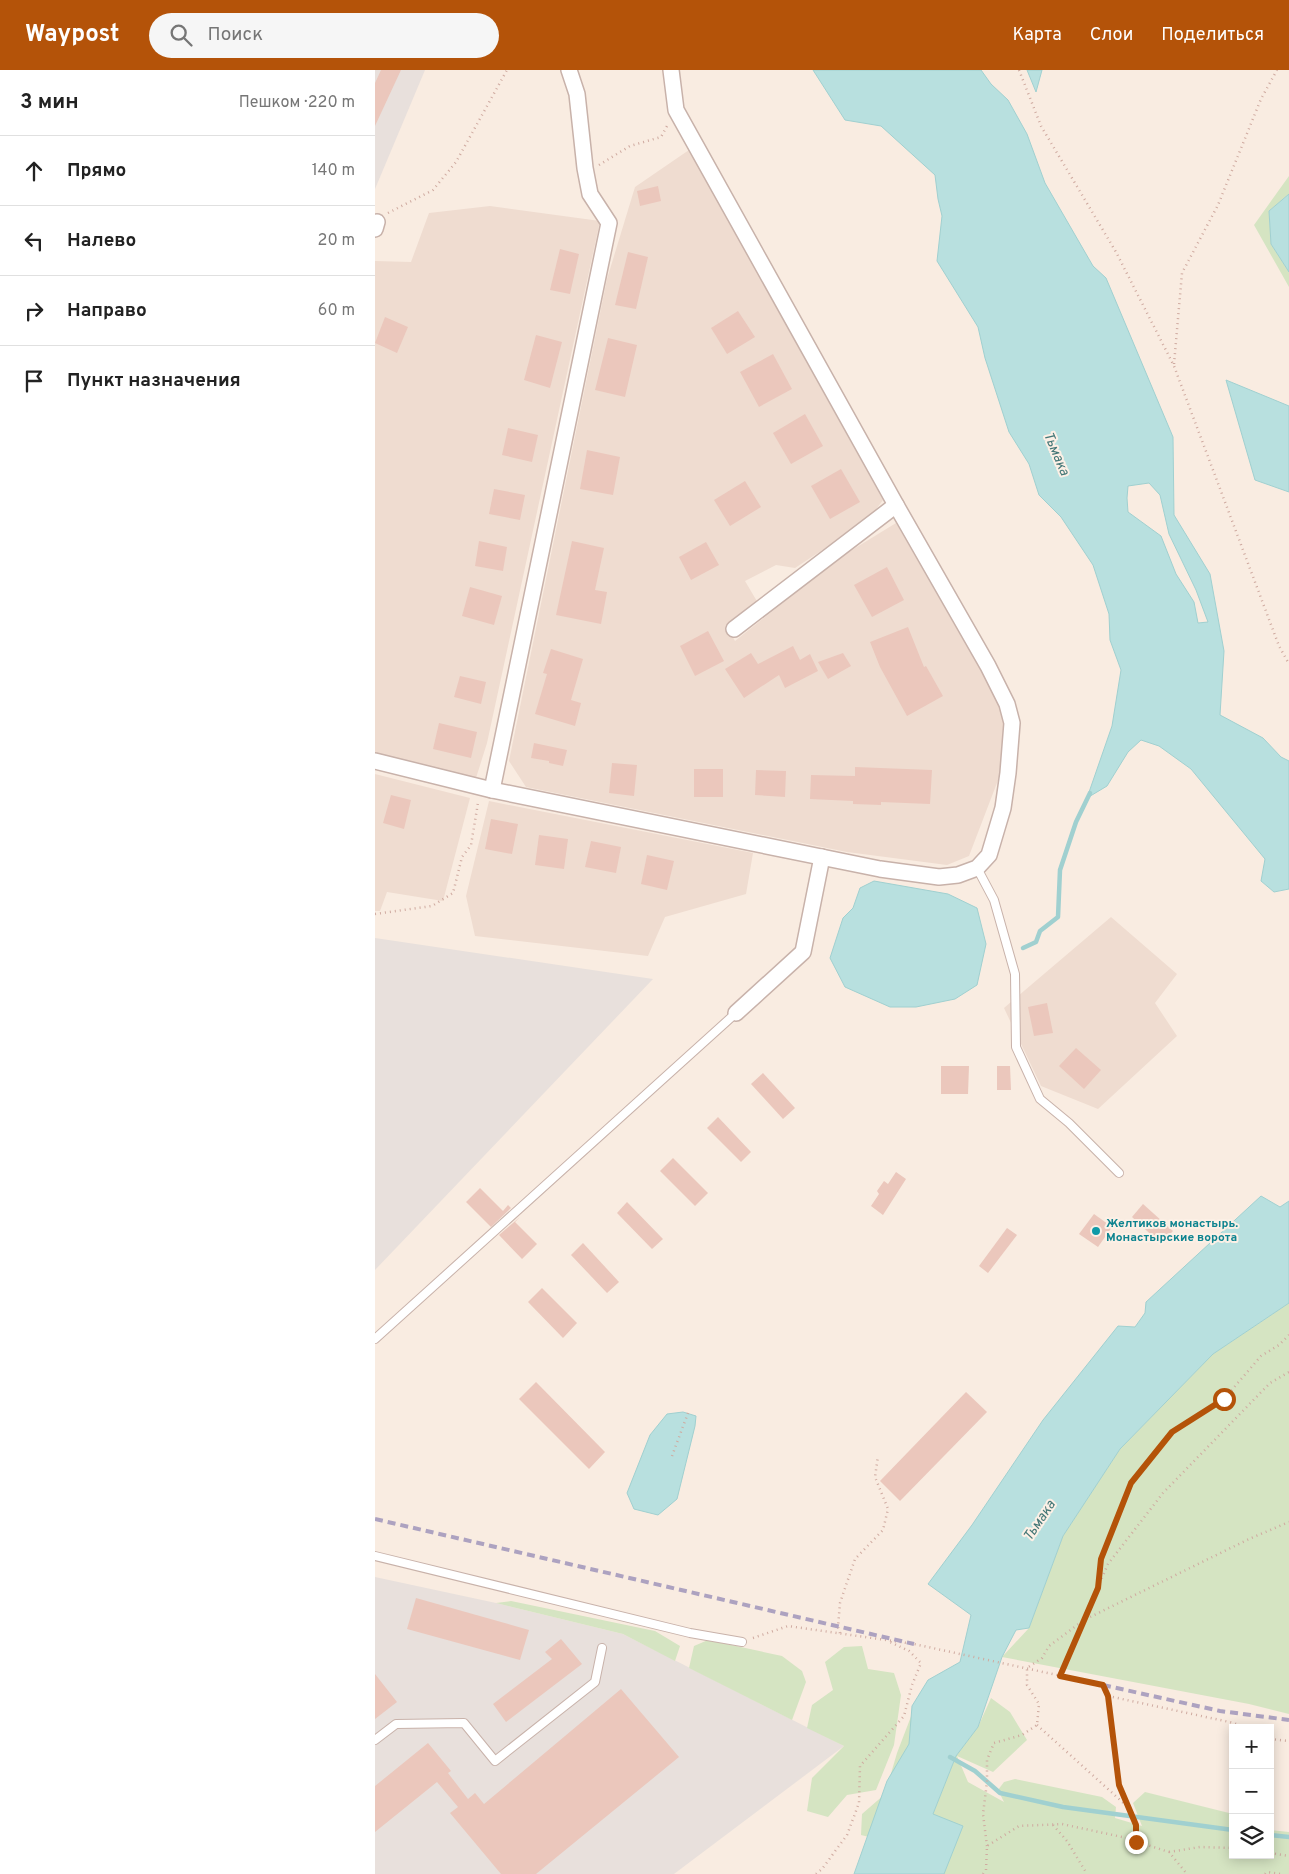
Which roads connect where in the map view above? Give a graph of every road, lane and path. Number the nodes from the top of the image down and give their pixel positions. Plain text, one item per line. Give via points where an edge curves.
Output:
1 (507, 70) edge
2 (569, 70) edge
3 (671, 70) edge
4 (1019, 70) edge
5 (1277, 70) edge
6 (676, 110) junction
7 (587, 180) junction
8 (376, 225) edge
9 (1174, 366) junction
10 (896, 504) junction
11 (734, 629) dead end
12 (1289, 664) edge
13 (375, 761) edge
14 (492, 790) junction
15 (822, 857) junction
16 (977, 868) junction
17 (375, 914) edge
18 (736, 1013) joint
19 (1119, 1173) dead end
20 (1289, 1335) edge
21 (375, 1340) edge
22 (1289, 1372) edge
23 (688, 1413) dead end
24 (672, 1456) dead end
25 (878, 1456) dead end
26 (1289, 1522) edge
27 (375, 1556) edge
28 (1098, 1588) junction
29 (1084, 1620) junction
30 (840, 1633) junction
31 (887, 1640) junction
32 (742, 1642) joint
33 (603, 1648) dead end
34 (1027, 1668) junction
35 (1060, 1676) junction
36 (1108, 1696) junction
37 (1236, 1724) edge
38 (1037, 1725) junction
39 (1274, 1739) edge
40 (375, 1740) edge
41 (1289, 1741) edge
42 (1130, 1810) junction
43 (1053, 1825) junction
44 (1136, 1842) junction
45 (987, 1846) junction
46 (1229, 1848) edge
47 (1169, 1852) junction
48 (1274, 1854) edge
49 (1289, 1856) edge
50 (815, 1874) edge
51 (983, 1874) edge
52 (1087, 1874) edge
53 (1187, 1874) edge
54 (1265, 1874) edge
55 (1280, 1874) edge

1 - 8 path via 456,162 433,190 392,209
2 - 7 street via 577,94
3 - 6 street
4 - 9 path via 1041,126 1116,252
5 - 9 path via 1261,99 1218,205 1182,273
6 - 7 path via 661,136 629,146 600,164
6 - 10 street
7 - 14 street via 590,194 609,223
9 - 12 path via 1279,646
10 - 11 street
10 - 16 street via 988,666 1012,722 1003,808 989,855
13 - 14 street
14 - 15 street
14 - 17 path via 477,803 471,845 462,857 453,893 432,906
15 - 16 street via 939,877
15 - 18 street via 803,952
16 - 19 lane via 994,900 1015,974 1017,1047 1040,1099
18 - 21 lane
20 - 28 path via 1261,1356 1224,1399 1172,1432 1131,1483 1101,1559
22 - 28 path via 1270,1383 1163,1493 1108,1564
23 - 24 path
25 - 30 path via 875,1477 888,1509 883,1530 855,1559 840,1603
26 - 29 path via 1249,1538
27 - 32 lane via 690,1633
28 - 29 path
29 - 34 path via 1049,1646 1042,1658
29 - 35 path
30 - 31 path
30 - 32 path via 788,1626
31 - 34 path
31 - 50 path via 909,1651 921,1664 905,1716 860,1766 859,1803 847,1835
33 - 40 lane via 595,1682 495,1762 464,1723 396,1724
34 - 35 path
34 - 38 path via 1027,1685 1039,1704
35 - 36 path via 1103,1685
36 - 37 path
36 - 42 path via 1119,1785
38 - 42 path
38 - 45 path via 1022,1735 994,1743 987,1760 983,1814
39 - 41 path
42 - 44 path via 1136,1825
43 - 44 path via 1122,1836
43 - 45 path via 1019,1826
43 - 52 path
44 - 47 path
45 - 51 path
46 - 47 path via 1199,1847
47 - 53 path
48 - 49 path
54 - 55 path

